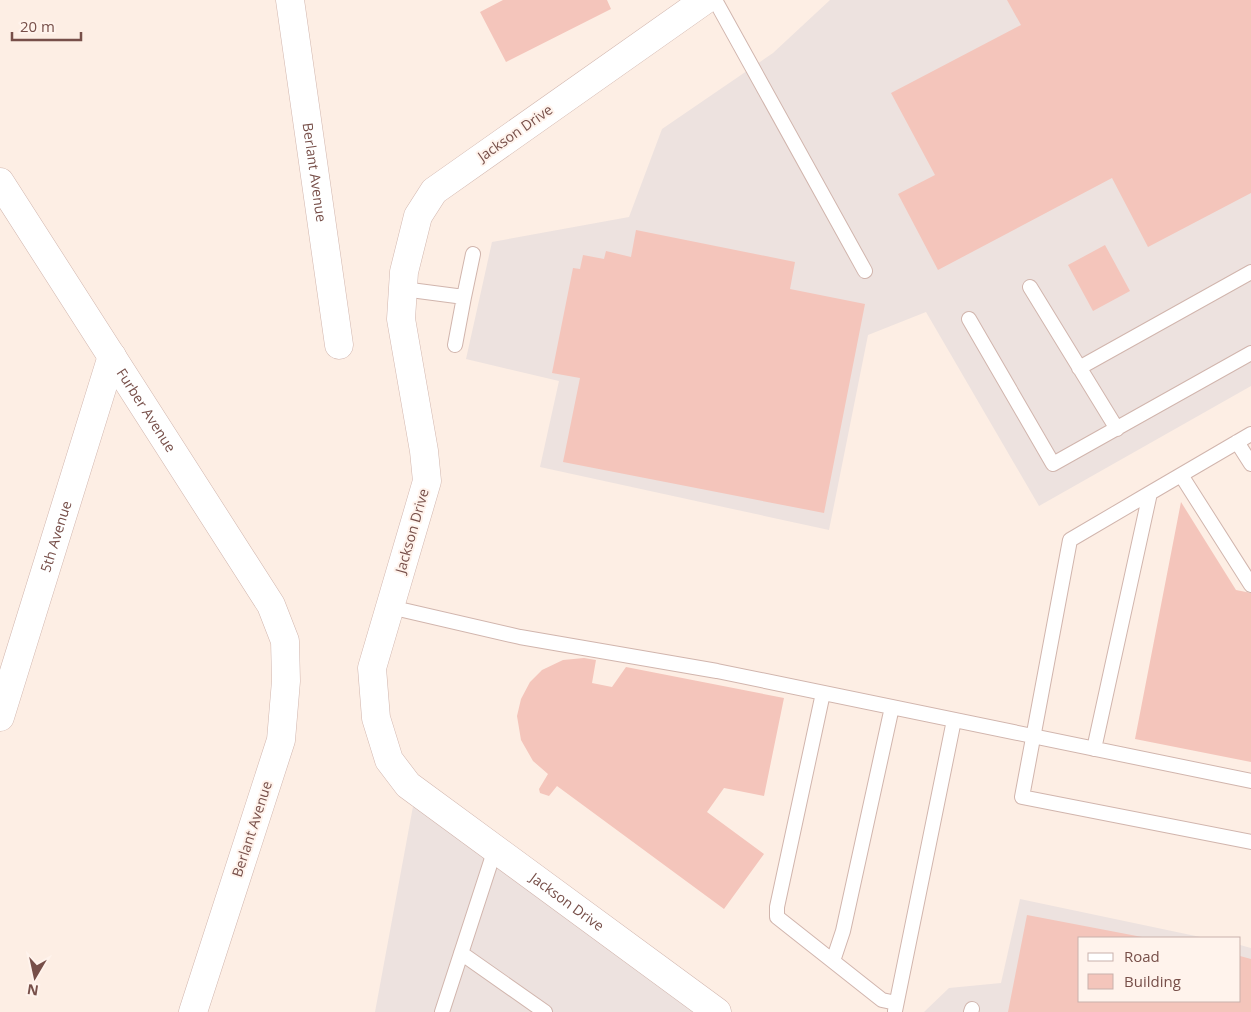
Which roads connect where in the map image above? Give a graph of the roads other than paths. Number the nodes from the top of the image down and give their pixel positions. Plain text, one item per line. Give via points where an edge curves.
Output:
1 (290, 0) edge
2 (705, 0) edge
3 (715, 0) edge
4 (0, 182) edge
5 (473, 254) dead end
6 (865, 271) dead end
7 (1251, 272) edge
8 (1030, 287) dead end
9 (403, 289) junction
10 (464, 298) junction
11 (969, 319) dead end
12 (339, 345) dead end
13 (455, 345) dead end
14 (1251, 353) edge
15 (112, 356) junction
16 (1079, 368) junction
17 (1117, 429) junction
18 (1251, 434) edge
19 (1236, 442) junction
20 (1251, 464) edge
21 (1181, 475) junction
22 (1150, 493) junction
23 (1251, 585) edge
24 (390, 607) junction
25 (285, 641) joint
26 (823, 693) junction
27 (892, 707) junction
28 (0, 717) edge
29 (954, 720) junction
30 (1033, 736) junction
31 (1094, 749) junction
32 (1251, 782) edge
33 (1251, 842) edge
34 (495, 849) junction
35 (461, 953) junction
36 (833, 961) junction
37 (895, 1007) edge
38 (193, 1012) edge
39 (442, 1012) edge
40 (545, 1012) edge
41 (717, 1012) edge

1 - 12 street, Berlant Avenue
2 - 9 street, Jackson Drive via 434,191 418,216
3 - 6 lane
4 - 15 street, Furber Avenue
5 - 10 lane
7 - 16 lane
8 - 16 lane
9 - 10 lane
9 - 24 street, Jackson Drive via 401,319 427,481
10 - 13 lane
11 - 17 lane via 1053,464
14 - 17 lane
15 - 25 street, Furber Avenue via 271,604
15 - 28 street, 5th Avenue
16 - 17 lane
18 - 19 lane
19 - 20 lane
19 - 21 lane
21 - 22 lane
21 - 23 lane
22 - 30 lane via 1070,540
22 - 31 lane
24 - 26 lane via 520,637
24 - 34 street, Jackson Drive via 372,668 376,718 389,760 408,785
25 - 38 street, Berlant Avenue via 286,681 281,740
26 - 27 lane
26 - 36 lane via 777,917
27 - 29 lane
27 - 36 lane via 843,931
29 - 30 lane
29 - 37 lane
30 - 31 lane
30 - 33 lane via 1022,797
31 - 32 lane
34 - 35 lane
34 - 41 street, Jackson Drive
35 - 39 lane
35 - 40 lane
36 - 37 lane

